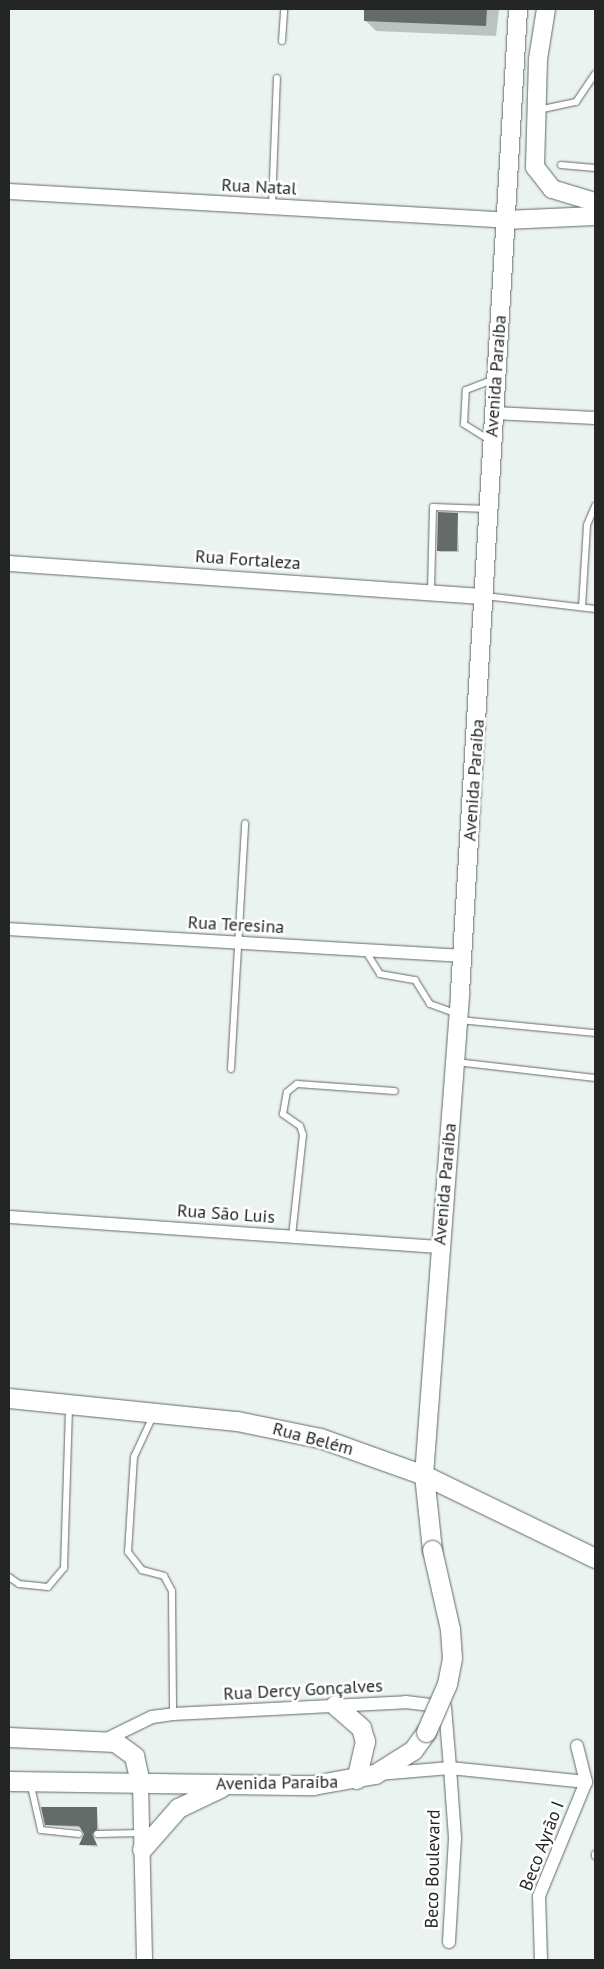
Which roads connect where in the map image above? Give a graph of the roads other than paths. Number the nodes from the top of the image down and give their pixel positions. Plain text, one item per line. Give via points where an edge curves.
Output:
1 (284, 9) edge
2 (518, 9) edge
3 (546, 9) edge
4 (282, 41) dead end
5 (595, 74) edge
6 (277, 78) dead end
7 (535, 111) junction
8 (561, 165) dead end
9 (595, 168) edge
10 (9, 191) edge
11 (595, 202) edge
12 (272, 206) junction
13 (595, 216) edge
14 (506, 220) junction
15 (496, 378) junction
16 (494, 412) junction
17 (595, 418) edge
18 (492, 442) junction
19 (595, 506) edge
20 (488, 509) junction
21 (9, 563) edge
22 (431, 591) junction
23 (485, 596) junction
24 (582, 607) junction
25 (595, 609) edge
26 (245, 823) dead end
27 (9, 929) edge
28 (238, 942) junction
29 (365, 950) junction
30 (462, 956) junction
31 (458, 1017) junction
32 (595, 1033) edge
33 (455, 1062) junction
34 (231, 1070) dead end
35 (595, 1078) edge
36 (395, 1091) dead end
37 (9, 1217) edge
38 (292, 1236) junction
39 (440, 1247) junction
40 (9, 1398) edge
41 (70, 1404) junction
42 (154, 1413) junction
43 (424, 1475) junction
44 (595, 1558) edge
45 (9, 1577) edge
46 (335, 1706) junction
47 (173, 1714) junction
48 (9, 1737) edge
49 (106, 1739) junction
50 (577, 1746) dead end
51 (450, 1768) junction
52 (375, 1774) junction
53 (9, 1780) edge
54 (356, 1780) junction
55 (30, 1781) junction
56 (140, 1782) junction
57 (586, 1782) junction
58 (230, 1785) junction
59 (79, 1834) dead end
60 (97, 1834) dead end
61 (142, 1841) junction
62 (449, 1942) dead end
63 (144, 1960) edge
64 (541, 1960) edge

1 - 4 lane
2 - 14 main road, Avenida Paraíba
3 - 7 main road
5 - 7 lane via 576,102
6 - 12 lane
7 - 11 main road via 535,167 542,179 558,192
8 - 9 lane
10 - 12 street, Rua Natal
12 - 14 street, Rua Natal
13 - 14 main road
14 - 15 main road, Avenida Paraíba
15 - 16 main road, Avenida Paraíba
15 - 18 lane via 466,390 464,424
16 - 17 street
16 - 18 main road, Avenida Paraíba
18 - 20 main road, Avenida Paraíba
19 - 24 lane via 587,525
20 - 22 lane via 433,507
20 - 23 main road, Avenida Paraíba
21 - 22 street, Rua Fortaleza
22 - 23 street, Rua Fortaleza
23 - 24 lane
23 - 30 main road, Avenida Paraíba
24 - 25 lane
26 - 28 lane
27 - 28 street, Rua Teresina
28 - 29 street, Rua Teresina
28 - 34 lane
29 - 30 street, Rua Teresina
29 - 31 lane via 380,974 416,980 430,1004
30 - 31 main road, Avenida Paraíba
31 - 32 lane
31 - 33 main road, Avenida Paraíba
33 - 35 lane
33 - 39 main road, Avenida Paraíba
36 - 38 lane via 297,1084 287,1092 283,1114 300,1126 303,1135
37 - 38 street, Rua São Luis
38 - 39 street, Rua São Luis
39 - 43 main road, Avenida Paraíba
40 - 41 main road, Rua Belém
41 - 42 main road, Rua Belém
41 - 45 lane via 64,1568 48,1587 19,1584
42 - 43 main road, Rua Belém via 280,1429 320,1438
42 - 47 lane via 134,1457 128,1552 142,1570 164,1576 172,1591
43 - 44 main road, Rua Belém
43 - 52 main road, Avenida Paraíba, bridge via 432,1550 450,1629 452,1658 447,1684 426,1732 413,1750
46 - 47 street, Rua Dercy Gonçalves
46 - 51 street, Rua Dercy Gonçalves via 406,1702 445,1707
46 - 54 main road via 361,1728 365,1741
47 - 49 street, Rua Dercy Gonçalves via 152,1717
48 - 49 main road
49 - 56 main road via 134,1756
50 - 57 street
51 - 52 street
51 - 57 street
51 - 62 street, Beco Boulevard via 455,1838
52 - 54 main road, Avenida Paraíba
53 - 55 main road, Avenida Paraíba
54 - 58 main road, Avenida Paraíba via 313,1785
55 - 56 main road, Avenida Paraíba
55 - 59 lane via 40,1830
56 - 58 main road, Avenida Paraíba
56 - 61 street
57 - 64 street, Beco Ayrão I via 539,1896
58 - 61 main road via 178,1808
60 - 61 lane
61 - 63 street

